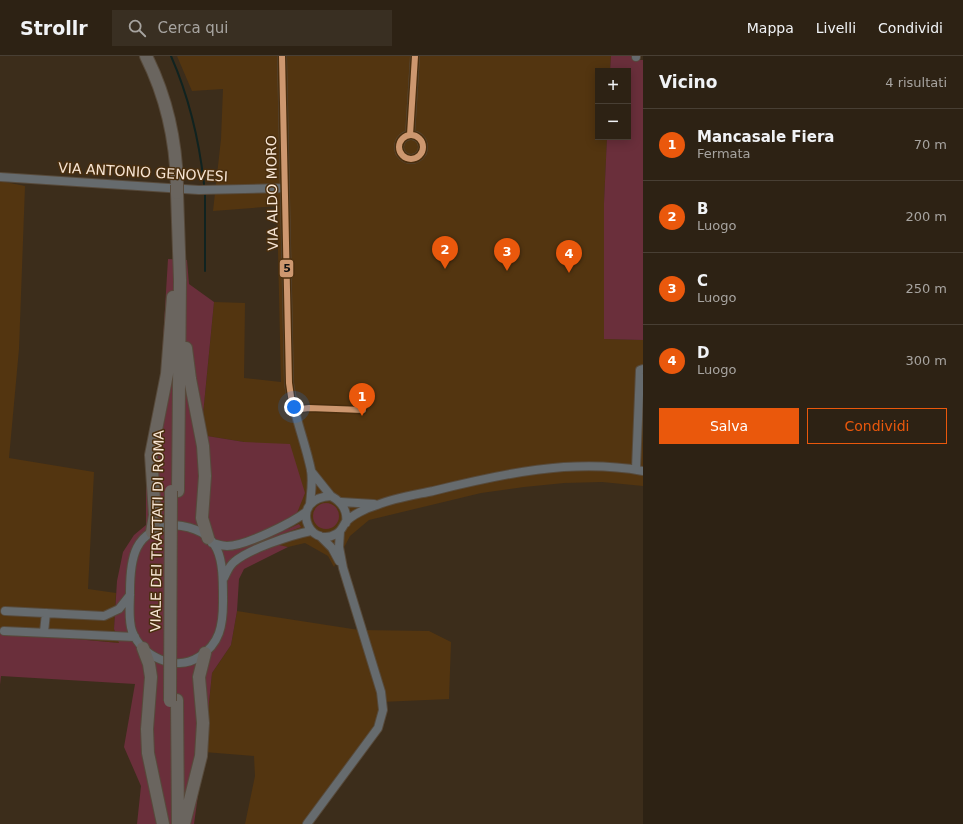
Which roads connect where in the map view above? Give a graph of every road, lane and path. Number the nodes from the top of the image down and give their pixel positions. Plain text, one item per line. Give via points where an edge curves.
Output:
1 (146, 56) edge
2 (282, 56) edge
3 (415, 56) edge
4 (410, 135) dead end
5 (0, 177) edge
6 (285, 188) junction
7 (178, 280) junction
8 (643, 370) edge
9 (640, 470) edge
10 (311, 471) junction
11 (331, 496) junction
12 (341, 502) junction
13 (377, 504) junction
14 (308, 508) junction
15 (346, 523) junction
16 (311, 531) junction
17 (340, 531) junction
18 (152, 532) junction
19 (320, 536) junction
20 (210, 540) junction
21 (343, 568) junction
22 (223, 580) junction
23 (130, 595) junction
24 (5, 611) dead end
25 (46, 613) junction
26 (4, 631) dead end
27 (44, 632) junction
28 (135, 637) junction
29 (143, 648) junction
30 (205, 653) junction
31 (174, 701) junction
32 (163, 824) edge
33 (170, 824) edge
34 (178, 824) edge
35 (184, 824) edge
36 (307, 824) edge

1 - 7 highway, VIALE DEI TRATTATI DI ROMA via 158,82 169,118 175,151
2 - 6 street, VIA ALDO MORO
3 - 4 street
5 - 6 street, VIA ANTONIO GENOVESI via 199,190
6 - 10 street, VIA ALDO MORO via 289,383 293,410
7 - 18 highway via 172,304 167,374 151,455 155,515
7 - 20 highway via 185,311 190,378 203,446 205,476 202,518
7 - 31 highway, VIALE DEI TRATTATI DI ROMA
8 - 9 street via 640,370
9 - 13 street via 604,466 511,472
10 - 11 street, VIA ALDO MORO
10 - 14 street, VIA ALDO MORO via 312,487
11 - 12 street
11 - 14 street via 316,499
12 - 13 street
12 - 15 street via 346,514
13 - 15 street
14 - 16 street via 306,522
14 - 20 street via 293,522 238,544 228,546
15 - 17 street
16 - 19 street
16 - 22 street via 296,534 244,555 229,567
17 - 19 street via 331,536
17 - 21 street via 339,547
18 - 20 street via 166,526 183,526 198,531
18 - 23 street via 134,551 130,571
19 - 21 street via 332,548
20 - 22 street via 222,562
21 - 36 street via 381,692 382,719 373,736
22 - 30 street via 222,626 216,642
23 - 25 street via 119,609 104,616
23 - 28 street via 131,624
24 - 25 street
25 - 27 street
26 - 27 street
27 - 28 street
28 - 29 street
29 - 30 street via 153,657 173,663 191,661
29 - 32 highway via 151,677 148,753
30 - 35 highway via 199,677 203,723 201,756
31 - 33 highway, VIALE DEI TRATTATI DI ROMA
31 - 34 highway, VIALE DEI TRATTATI DI ROMA

